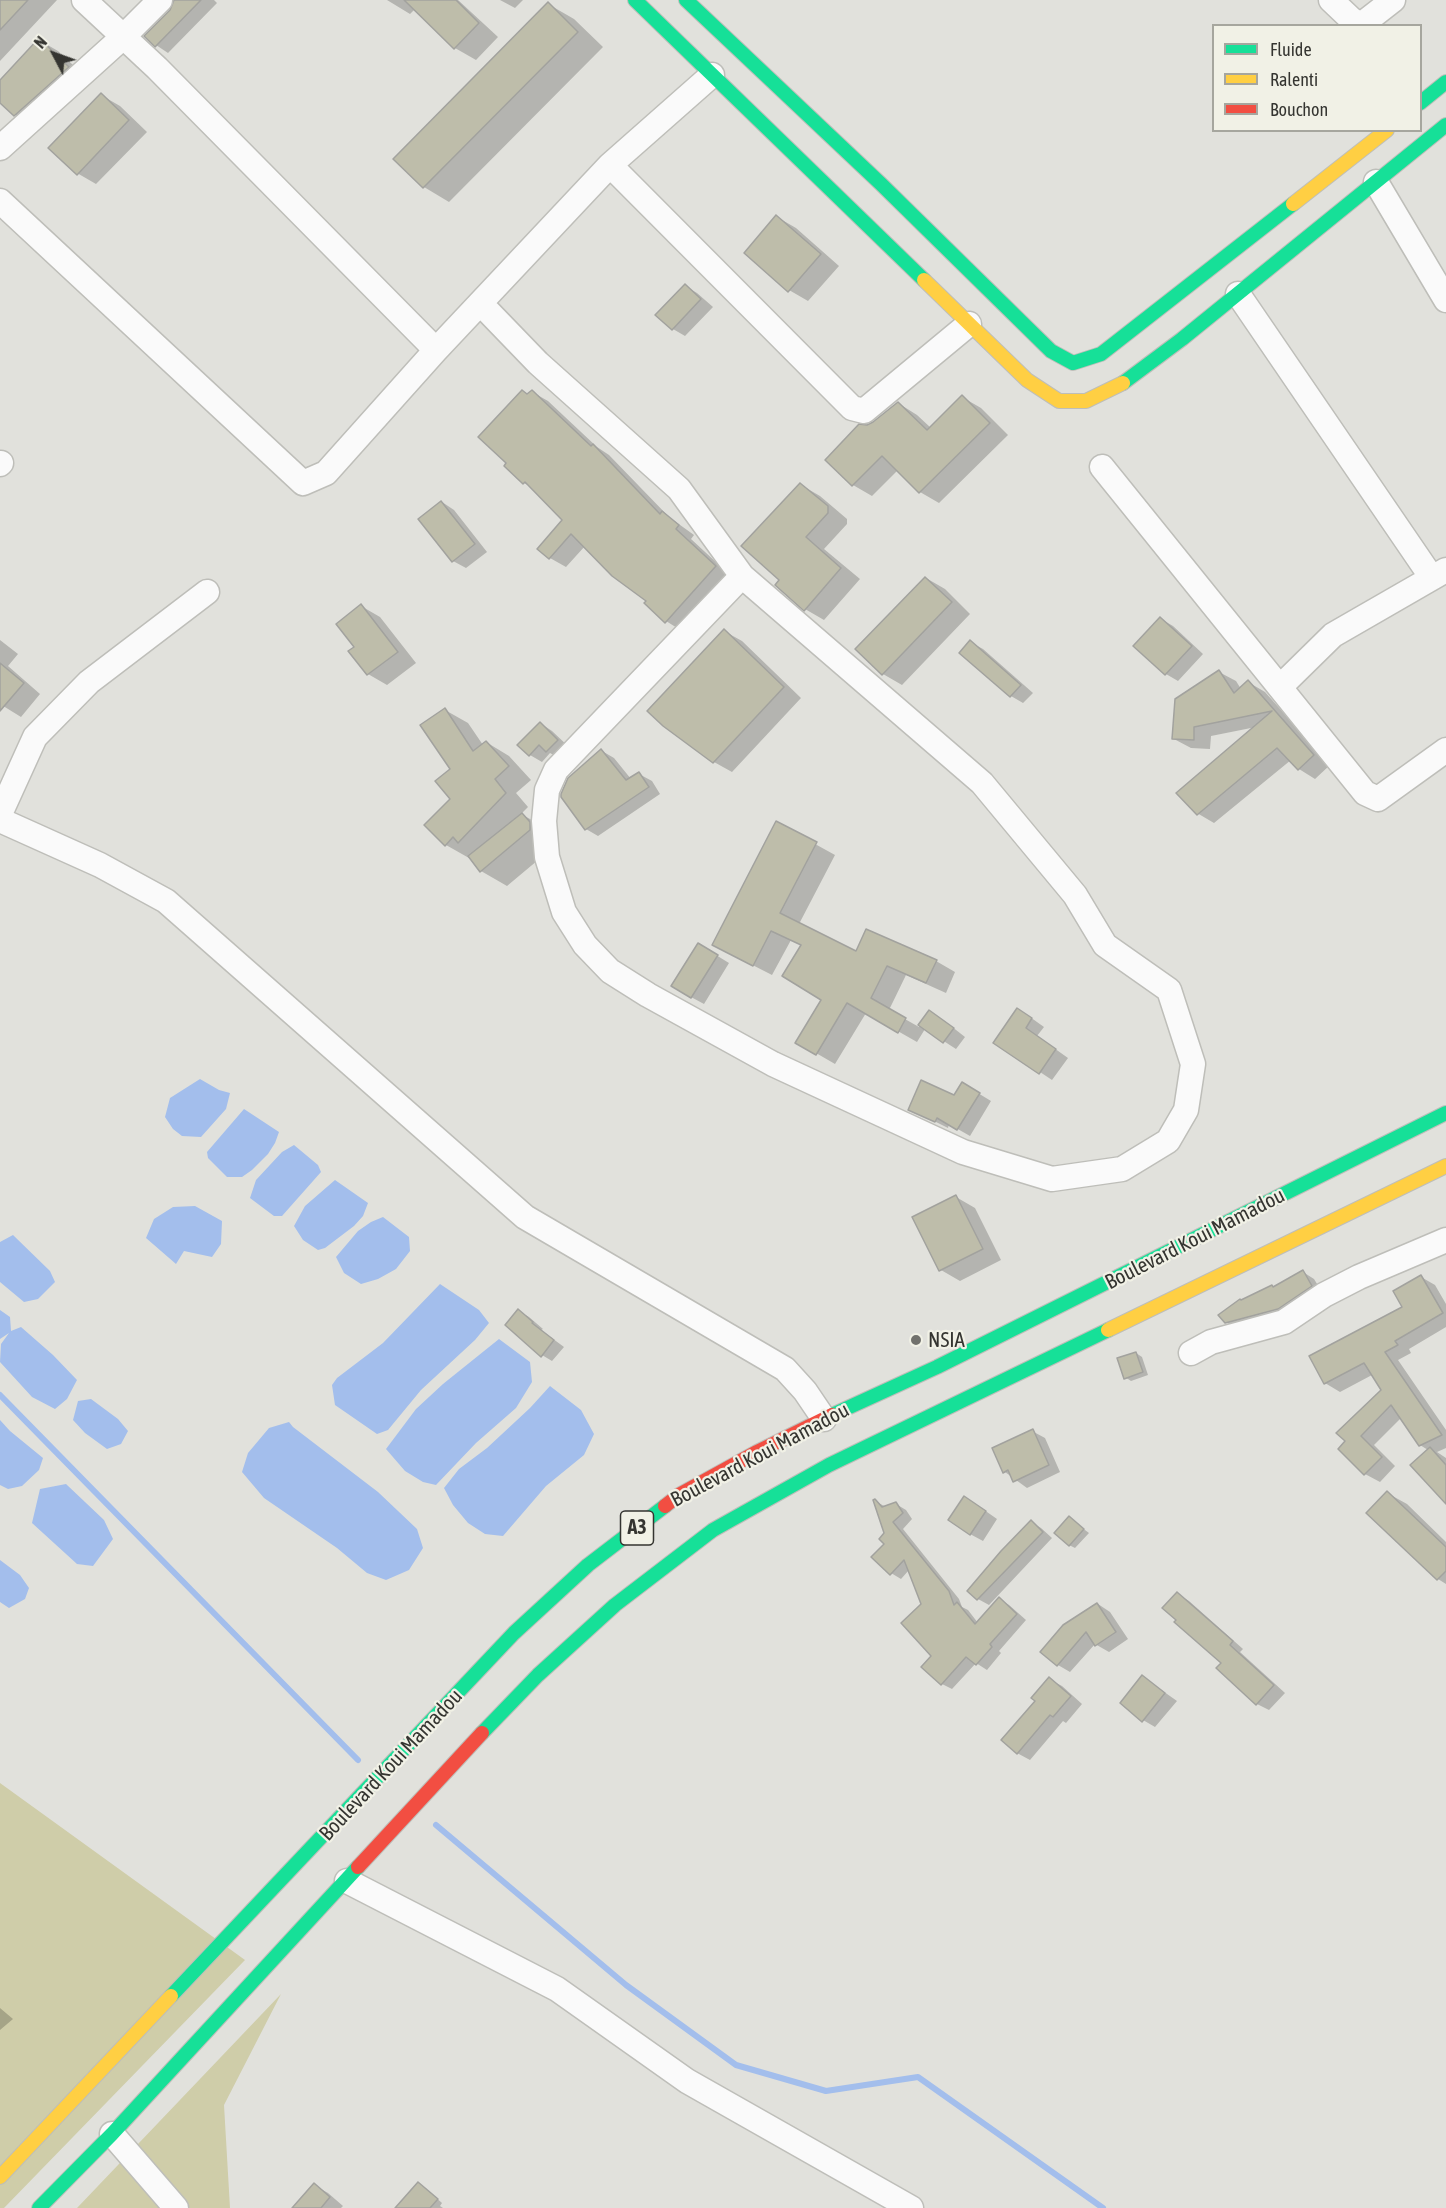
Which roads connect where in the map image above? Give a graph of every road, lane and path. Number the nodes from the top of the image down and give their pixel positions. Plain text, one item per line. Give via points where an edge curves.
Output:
1 (84, 0) edge
2 (160, 0) edge
3 (635, 0) edge
4 (686, 0) edge
5 (1331, 0) edge
6 (1392, 0) edge
7 (1359, 24) edge
8 (1362, 24) edge
9 (123, 37) junction
10 (712, 75) junction
11 (1446, 82) edge
12 (1422, 101) edge
13 (1446, 125) edge
14 (1384, 132) edge
15 (0, 148) edge
16 (610, 165) junction
17 (1376, 182) junction
18 (0, 201) edge
19 (1238, 294) junction
20 (1446, 300) edge
21 (481, 304) junction
22 (969, 324) junction
23 (436, 350) junction
24 (1102, 467) dead end
25 (1439, 574) edge
26 (742, 576) junction
27 (207, 592) dead end
28 (1280, 687) junction
29 (1446, 750) edge
30 (0, 814) edge
31 (0, 820) edge
32 (1446, 1113) edge
33 (1445, 1169) edge
34 (1446, 1240) edge
35 (1191, 1353) dead end
36 (824, 1419) junction
37 (347, 1881) junction
38 (112, 2134) junction
39 (0, 2177) edge
40 (39, 2208) edge
41 (176, 2208) edge
42 (910, 2208) edge

1 - 9 street
2 - 9 street
3 - 10 main road
4 - 14 main road via 1072,368 1101,354
5 - 7 street
6 - 8 street
9 - 15 street
9 - 23 street
10 - 16 street
10 - 22 main road
11 - 12 main road
13 - 17 main road
16 - 21 street
16 - 22 street via 852,408 864,411
17 - 19 main road
17 - 20 street
18 - 23 street via 303,483 326,472
19 - 22 main road via 1116,388 1086,401 1060,396 1027,380
19 - 25 street
21 - 23 street
21 - 26 street via 538,363 679,489
24 - 28 street
25 - 28 street via 1332,635
26 - 26 street via 982,783 1075,895 1105,945 1169,990 1193,1064 1186,1110 1168,1141 1122,1169 1052,1179 963,1152 773,1064 648,995 610,970 585,945 564,912 547,857 547,790 556,770
27 - 30 street via 89,682 35,737
28 - 29 street via 1365,793 1378,798
31 - 36 street via 100,865 166,901 525,1217 785,1369
32 - 36 main road, Boulevard Koui Mamadou / A3 via 948,1362
33 - 37 main road, Boulevard Koui Mamadou / A3 via 840,1460 713,1530 615,1605 538,1675
34 - 35 street via 1359,1277 1284,1322 1211,1342
36 - 39 main road, Boulevard Koui Mamadou / A3 via 679,1495 588,1565 514,1633 166,2010
37 - 38 main road, Boulevard Koui Mamadou / A3 via 196,2036
37 - 42 street via 557,1989 687,2080
38 - 40 main road, Boulevard Koui Mamadou / A3
38 - 41 street

